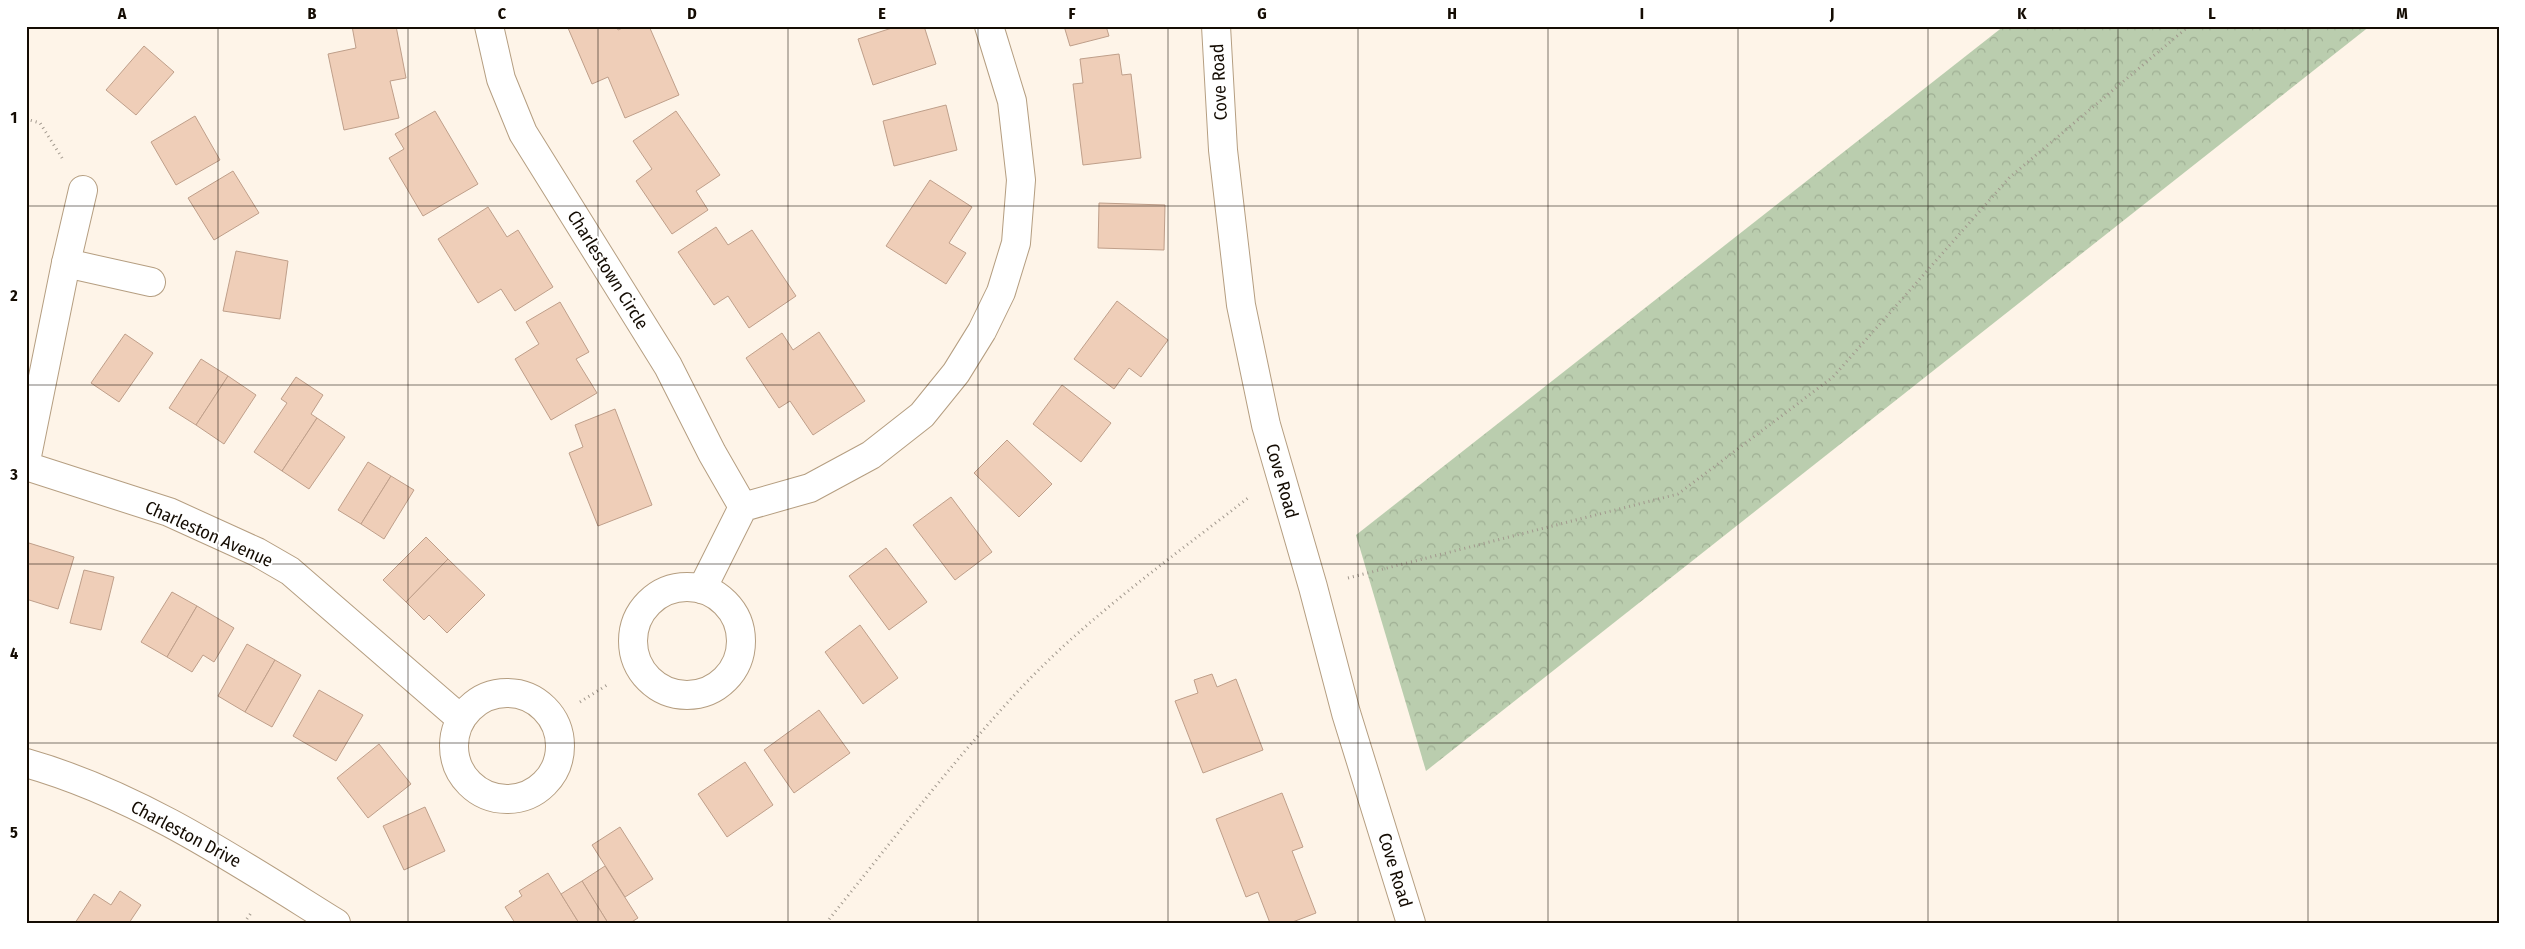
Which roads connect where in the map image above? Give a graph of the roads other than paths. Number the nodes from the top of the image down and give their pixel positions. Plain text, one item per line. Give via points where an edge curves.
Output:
1 (489, 26) edge
2 (989, 26) edge
3 (1216, 26) edge
4 (83, 190) road end
5 (66, 263) junction
6 (151, 282) dead end
7 (26, 461) edge
8 (26, 466) edge
9 (742, 507) junction
10 (702, 589) dead end
11 (461, 719) dead end
12 (26, 763) edge
13 (336, 923) edge
14 (1411, 923) edge

1 - 9 street, Charlestown Circle via 501,79 523,133 668,366
2 - 9 street via 1012,101 1021,180 1016,243 1001,292 982,331 956,373 922,415 871,455 810,488
3 - 14 street, Cove Road via 1223,150 1241,305 1266,425 1346,714
4 - 5 street
5 - 6 street
5 - 7 street
8 - 11 street, Charleston Avenue via 169,512 257,552 290,572
9 - 10 street
12 - 13 street, Charleston Drive via 82,781 152,814 245,866

